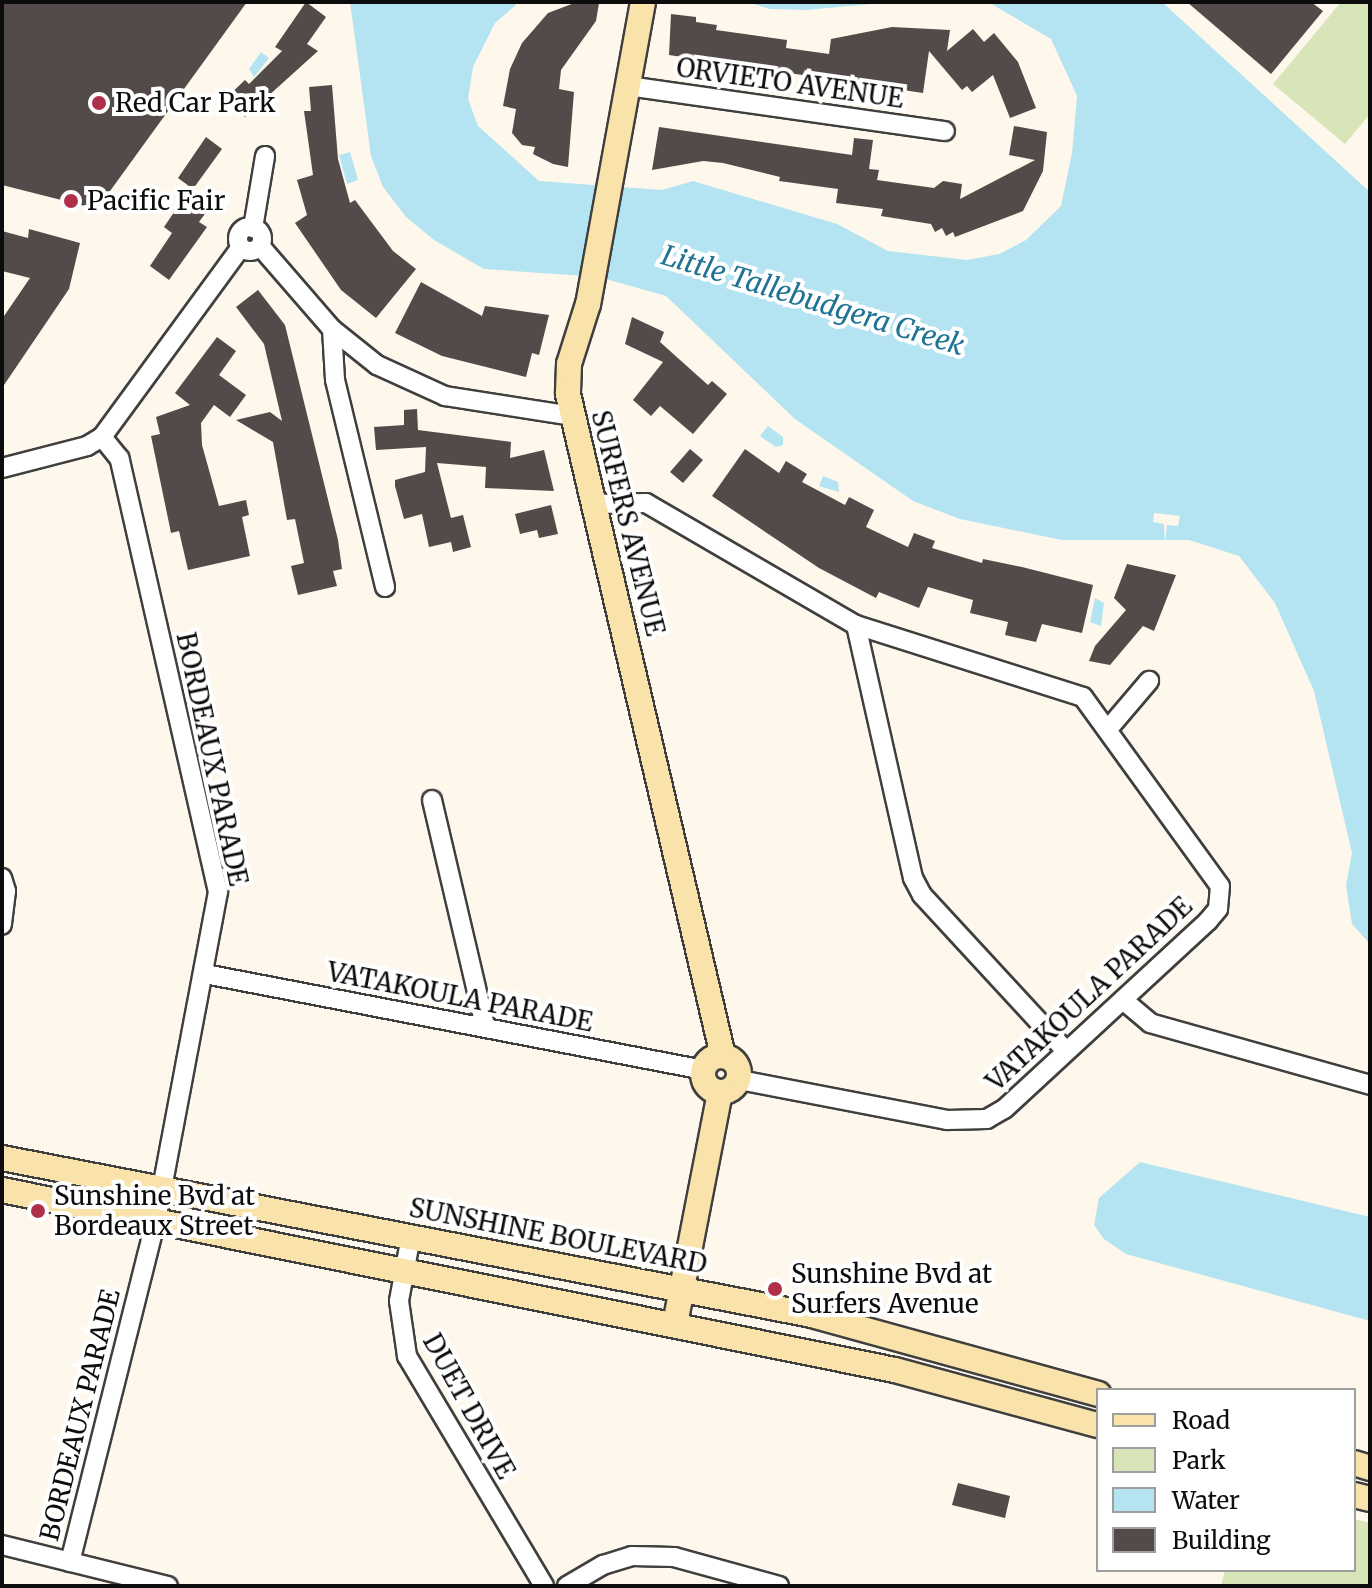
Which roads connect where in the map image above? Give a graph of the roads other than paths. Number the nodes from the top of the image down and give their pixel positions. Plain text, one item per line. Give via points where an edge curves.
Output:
1 (643, 2) edge
2 (628, 86) junction
3 (945, 131) dead end
4 (265, 156) dead end
5 (253, 228) junction
6 (260, 246) junction
7 (241, 247) junction
8 (332, 329) junction
9 (572, 416) junction
10 (102, 437) junction
11 (2, 468) edge
12 (596, 504) junction
13 (385, 587) dead end
14 (856, 625) junction
15 (1149, 681) dead end
16 (1109, 728) junction
17 (432, 800) dead end
18 (2, 878) edge
19 (2, 925) edge
20 (205, 974) junction
21 (1123, 1000) junction
22 (485, 1026) junction
23 (1066, 1051) junction
24 (714, 1063) junction
25 (1370, 1085) edge
26 (729, 1086) junction
27 (2, 1158) edge
28 (162, 1189) junction
29 (2, 1190) edge
30 (156, 1220) junction
31 (411, 1236) junction
32 (405, 1267) junction
33 (682, 1288) junction
34 (675, 1324) junction
35 (1096, 1393) edge
36 (1096, 1424) edge
37 (2, 1545) edge
38 (70, 1562) junction
39 (168, 1586) edge
40 (544, 1586) edge
41 (567, 1586) edge
42 (779, 1586) edge

1 - 2 main road, SURFERS AVENUE
2 - 3 street, ORVIETO AVENUE
2 - 9 main road, SURFERS AVENUE via 588,304 567,379
4 - 5 street
5 - 6 street via 261,235
5 - 7 street via 239,236
6 - 7 street via 251,251
6 - 8 street
7 - 10 street
8 - 9 street via 377,365 421,389
8 - 13 street via 335,380
9 - 12 main road, SURFERS AVENUE
10 - 11 street via 87,446
10 - 20 street, BORDEAUX PARADE via 119,458 215,873 218,892
12 - 14 street, VATAKOULA PARADE via 646,503
12 - 24 main road, SURFERS AVENUE
14 - 16 street, VATAKOULA PARADE via 1083,697
14 - 23 street via 913,878 922,895
15 - 16 street
16 - 21 street, VATAKOULA PARADE via 1220,886 1218,909 1208,921
17 - 22 street
18 - 19 street
20 - 22 street, VATAKOULA PARADE
20 - 28 street, BORDEAUX PARADE
21 - 23 street, VATAKOULA PARADE
21 - 25 street via 1150,1023
22 - 24 street, VATAKOULA PARADE
23 - 26 street, VATAKOULA PARADE via 1004,1109 967,1123
24 - 26 main road via 705,1082
26 - 33 main road
27 - 28 main road, SUNSHINE BOULEVARD
28 - 30 street, BORDEAUX PARADE
28 - 31 main road, SUNSHINE BOULEVARD
29 - 30 main road
30 - 32 main road
30 - 38 street, BORDEAUX PARADE
31 - 32 street, DUET DRIVE
31 - 33 main road, SUNSHINE BOULEVARD
32 - 34 main road
32 - 40 street, DUET DRIVE via 399,1310 407,1356
33 - 34 main road
33 - 35 main road, SUNSHINE BOULEVARD via 812,1315
34 - 36 main road via 895,1370
37 - 38 street
38 - 39 street
41 - 42 street via 632,1556 674,1557

